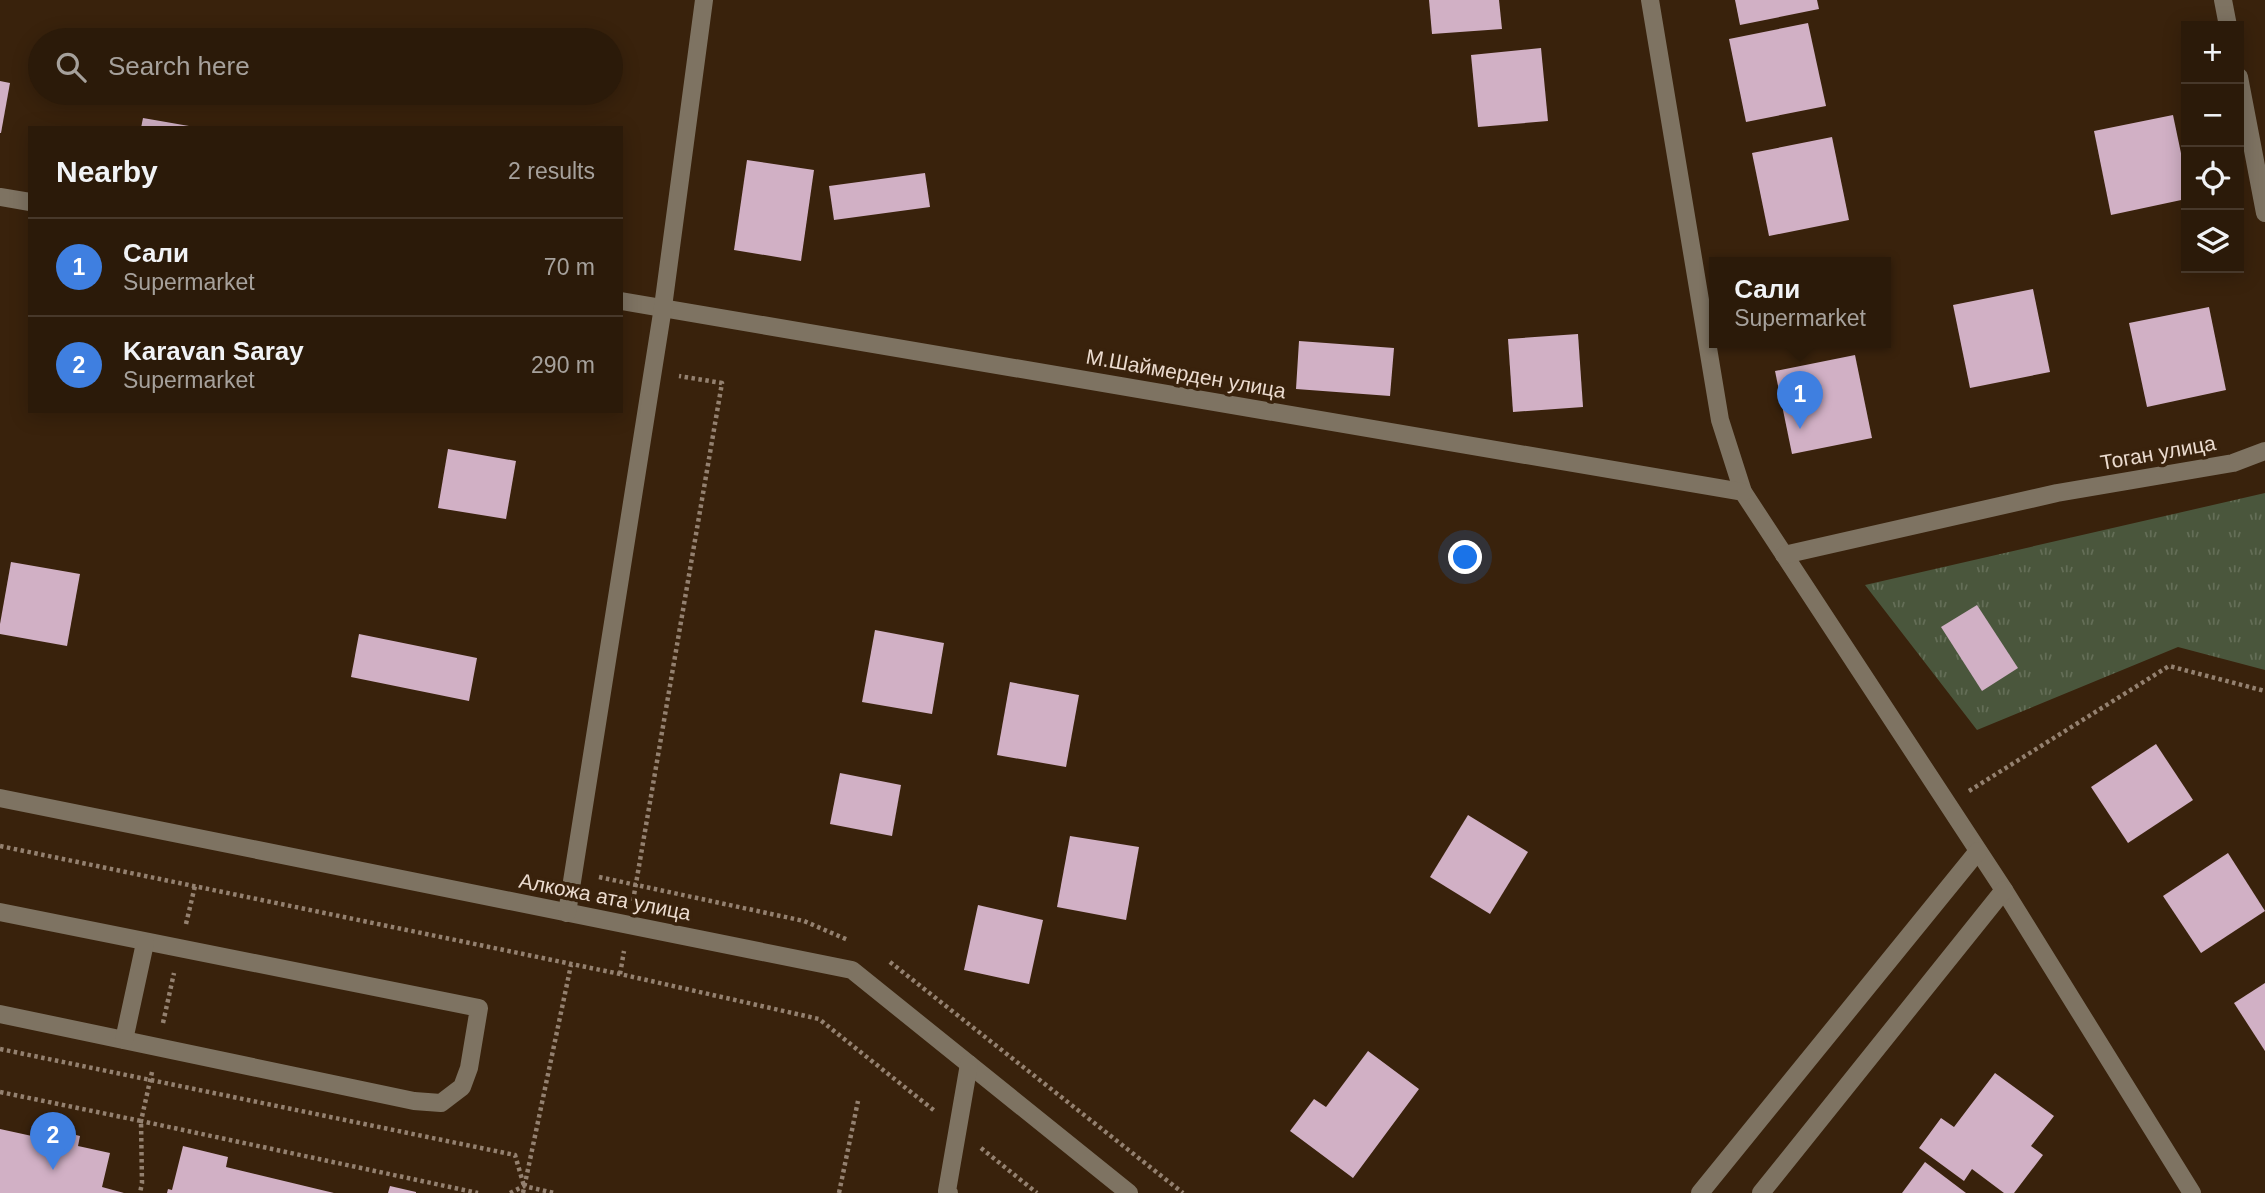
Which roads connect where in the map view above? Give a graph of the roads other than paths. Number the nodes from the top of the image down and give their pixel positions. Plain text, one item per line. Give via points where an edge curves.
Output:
1 (704, 0) edge
2 (1650, 0) edge
3 (2223, 0) edge
4 (2227, 21) edge
5 (2240, 84) edge
6 (0, 197) edge
7 (28, 202) edge
8 (2265, 214) edge
9 (623, 301) edge
10 (663, 307) junction
11 (2265, 451) edge
12 (1743, 492) junction
13 (1784, 555) junction
14 (0, 798) edge
15 (1978, 851) junction
16 (2004, 890) junction
17 (0, 912) edge
18 (568, 913) junction
19 (145, 943) junction
20 (0, 1014) edge
21 (124, 1040) junction
22 (969, 1064) junction
23 (949, 1193) edge
24 (1129, 1193) edge
25 (1700, 1193) edge
26 (1760, 1193) edge
27 (2192, 1193) edge

1 - 10 street
2 - 12 street via 1720,420
3 - 4 street
5 - 8 street
6 - 7 street
9 - 10 street, М.Шаймерден улица
10 - 12 street, М.Шаймерден улица
10 - 18 street
11 - 13 street, Тоган улица via 2233,463 2057,493
12 - 13 street
13 - 15 street
14 - 18 street, Алкожа ата улица
15 - 16 street
15 - 25 street
16 - 26 street
16 - 27 street
17 - 19 street
18 - 22 street, Алкожа ата улица via 852,970
19 - 21 street
19 - 21 street via 479,1008 469,1068 462,1087 442,1103 414,1101
20 - 21 street
22 - 23 street
22 - 24 street, Алкожа ата улица

